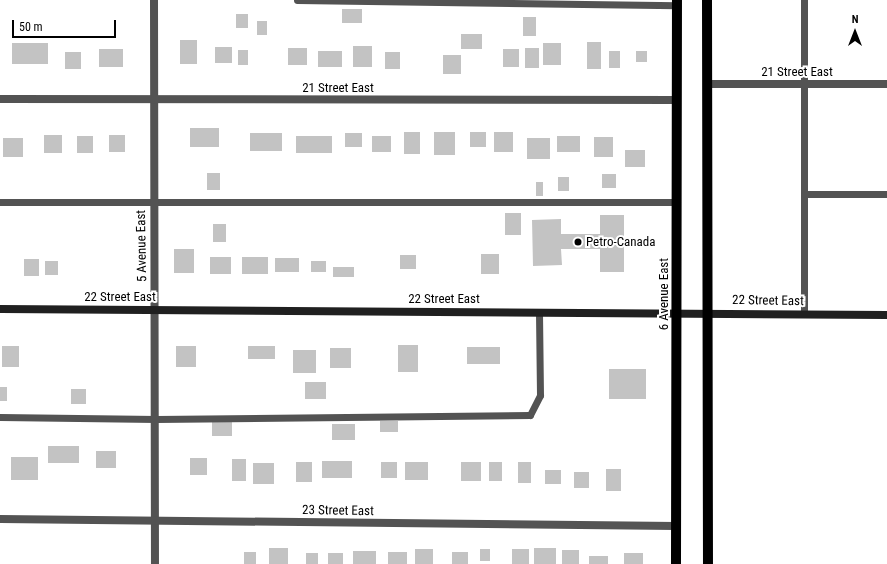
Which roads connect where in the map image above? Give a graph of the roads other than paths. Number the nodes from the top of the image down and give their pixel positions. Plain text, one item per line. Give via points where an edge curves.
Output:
1 (154, 0) edge
2 (298, 0) edge
3 (707, 0) edge
4 (804, 0) edge
5 (677, 2) edge
6 (706, 84) junction
7 (803, 84) junction
8 (887, 84) edge
9 (0, 99) edge
10 (155, 99) junction
11 (676, 100) junction
12 (805, 194) junction
13 (887, 194) edge
14 (0, 202) edge
15 (677, 202) junction
16 (154, 203) junction
17 (0, 309) edge
18 (155, 309) junction
19 (539, 312) junction
20 (676, 312) junction
21 (708, 312) junction
22 (804, 314) junction
23 (887, 315) edge
24 (0, 417) edge
25 (156, 419) junction
26 (0, 519) edge
27 (155, 521) junction
28 (676, 526) junction
29 (155, 564) edge
30 (676, 564) edge
31 (708, 564) edge

1 - 10 street, 5 Avenue East
2 - 5 lane
3 - 6 main road
4 - 7 lane
5 - 11 main road, 6 Avenue East
6 - 7 street, 21 Street East
6 - 21 main road
7 - 8 street, 21 Street East
7 - 12 lane
9 - 10 street, 21 Street East
10 - 11 street, 21 Street East
10 - 16 street, 5 Avenue East
11 - 15 main road, 6 Avenue East
12 - 13 lane
12 - 22 lane
14 - 16 lane
15 - 16 lane
15 - 20 main road, 6 Avenue East
16 - 18 street, 5 Avenue East
17 - 18 street, 22 Street East
18 - 19 street, 22 Street East
18 - 25 street, 5 Avenue East
19 - 20 street, 22 Street East
19 - 25 lane via 540,395 530,415
20 - 21 street, 22 Street East
20 - 28 main road, 6 Avenue East
21 - 22 street, 22 Street East
21 - 31 main road
22 - 23 street, 22 Street East
24 - 25 lane
25 - 27 street, 5 Avenue East
26 - 27 street, 23 Street East
27 - 28 street, 23 Street East
27 - 29 street, 5 Avenue East
28 - 30 main road, 6 Avenue East

